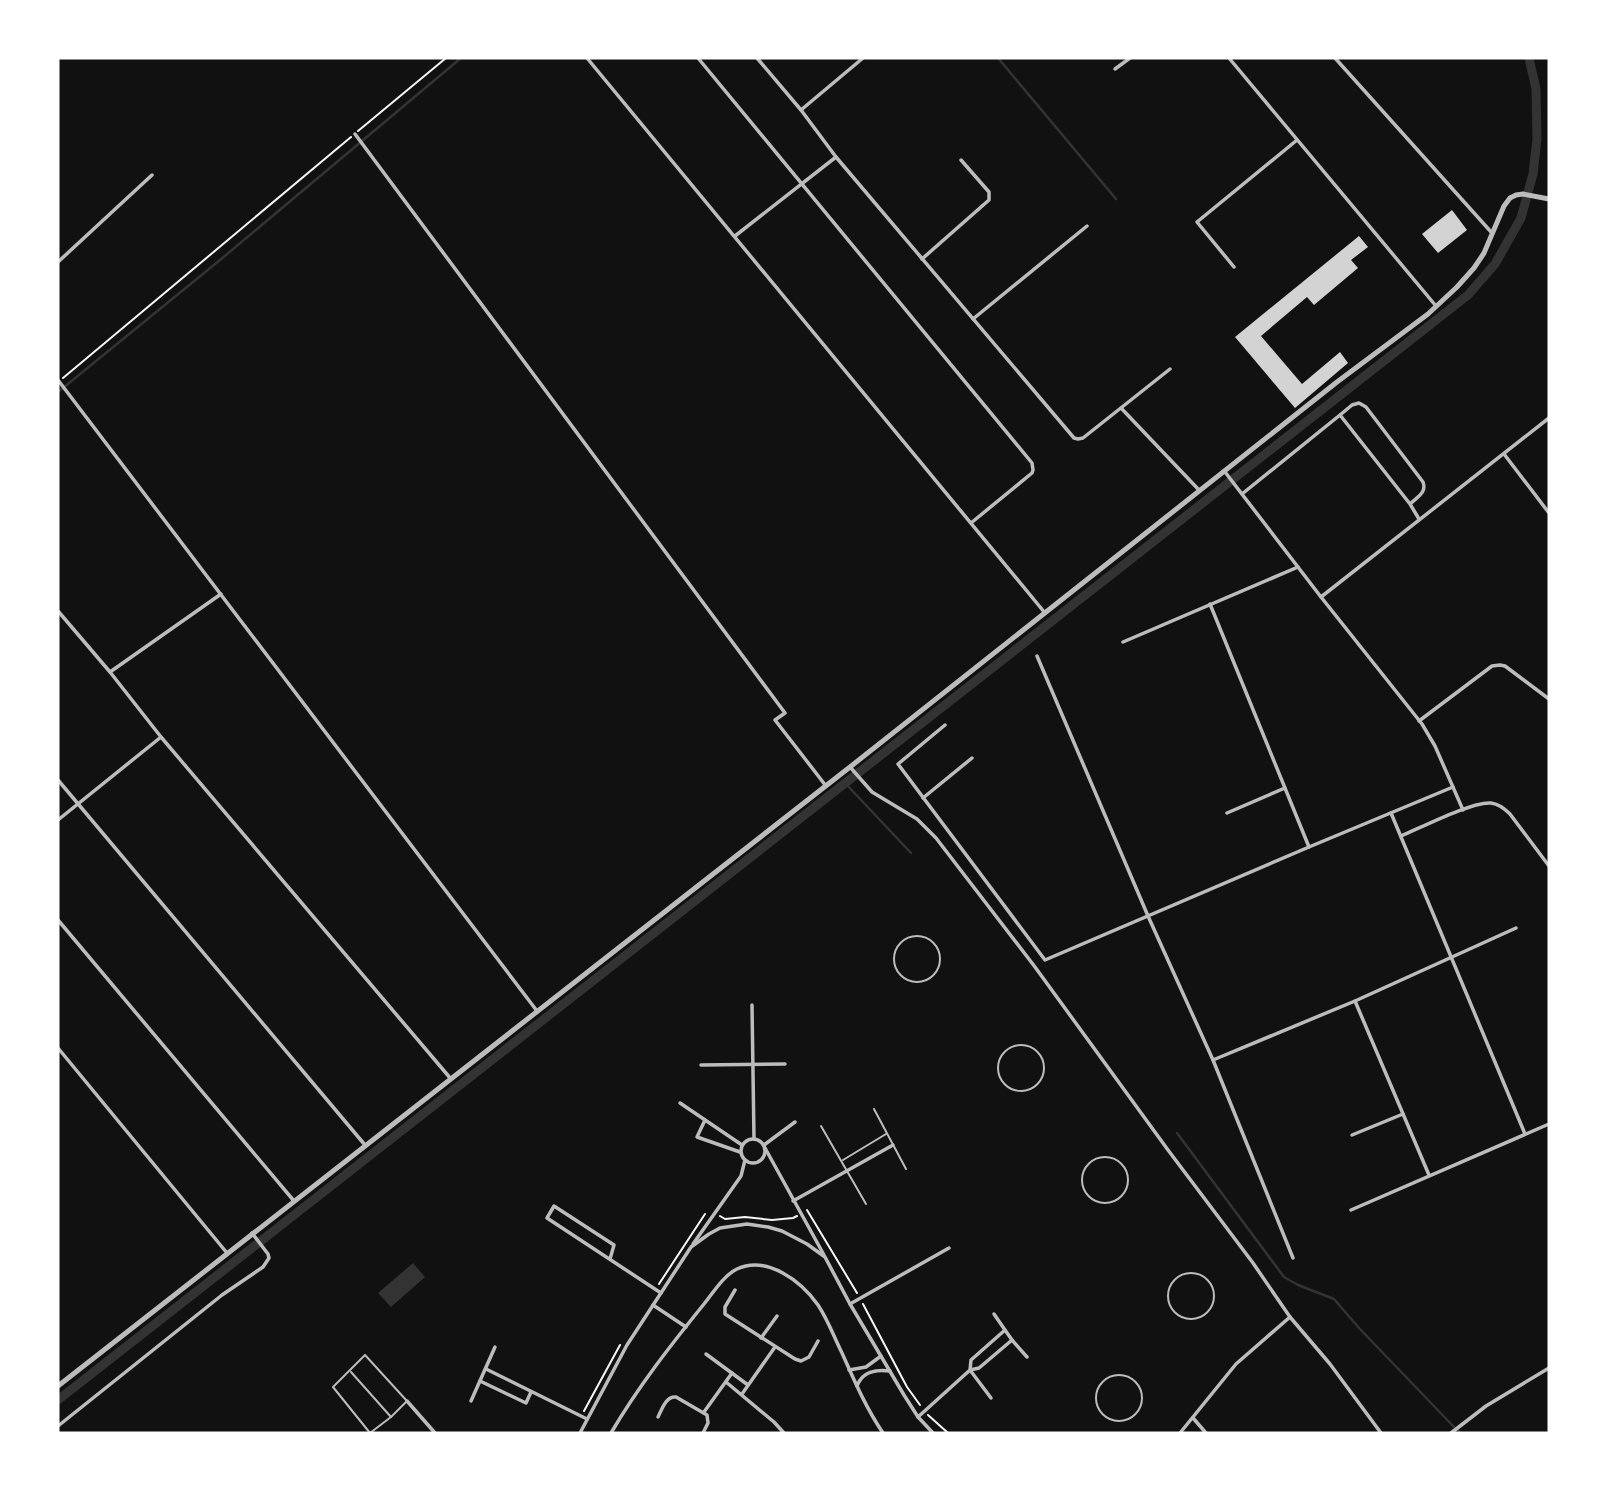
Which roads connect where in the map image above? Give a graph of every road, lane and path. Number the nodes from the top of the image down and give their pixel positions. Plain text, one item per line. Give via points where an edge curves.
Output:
1 (446, 58) edge
2 (587, 58) edge
3 (698, 58) edge
4 (757, 58) edge
5 (863, 58) edge
6 (1130, 58) edge
7 (1230, 58) edge
8 (1335, 58) edge
9 (1115, 69) dead end
10 (801, 110) junction
11 (355, 134) junction
12 (1297, 140) junction
13 (836, 157) junction
14 (961, 160) dead end
15 (152, 176) dead end
16 (802, 183) junction
17 (1549, 199) edge
18 (1087, 226) dead end
19 (1493, 235) junction
20 (735, 236) junction
21 (922, 258) junction
22 (58, 262) edge
23 (1234, 267) dead end
24 (1436, 306) junction
25 (973, 319) junction
26 (1170, 369) dead end
27 (58, 381) edge
28 (1121, 408) junction
29 (1340, 415) junction
30 (1549, 418) edge
31 (1504, 454) junction
32 (1226, 474) junction
33 (1200, 491) junction
34 (1242, 494) junction
35 (1410, 504) junction
36 (1549, 513) edge
37 (1419, 519) junction
38 (971, 523) junction
39 (1298, 567) junction
40 (221, 594) junction
41 (1321, 597) junction
42 (1210, 604) junction
43 (58, 611) edge
44 (1045, 613) junction
45 (1123, 642) dead end
46 (1037, 656) dead end
47 (110, 672) junction
48 (1549, 699) edge
49 (1419, 721) junction
50 (946, 724) dead end
51 (161, 737) junction
52 (972, 758) dead end
53 (852, 769) junction
54 (58, 780) edge
55 (826, 786) junction
56 (1453, 787) junction
57 (1285, 788) junction
58 (923, 797) junction
59 (77, 803) junction
60 (1463, 810) junction
61 (1227, 813) dead end
62 (1391, 813) junction
63 (58, 820) edge
64 (1401, 836) junction
65 (1309, 847) junction
66 (1549, 866) edge
67 (1148, 916) junction
68 (58, 920) edge
69 (1516, 928) dead end
70 (1451, 958) junction
71 (1045, 960) junction
72 (1035, 967) junction
73 (938, 968) joint
74 (1355, 1001) junction
75 (752, 1005) dead end
76 (537, 1011) junction
77 (58, 1048) edge
78 (1213, 1060) junction
79 (753, 1064) junction
80 (785, 1064) dead end
81 (701, 1065) dead end
82 (1043, 1076) joint
83 (451, 1079) junction
84 (680, 1103) dead end
85 (874, 1110) dead end
86 (1403, 1114) junction
87 (705, 1120) junction
88 (795, 1122) dead end
89 (1549, 1124) edge
90 (821, 1126) dead end
91 (887, 1134) junction
92 (1525, 1134) junction
93 (1352, 1135) dead end
94 (754, 1139) junction
95 (893, 1144) junction
96 (366, 1145) junction
97 (743, 1145) junction
98 (764, 1147) junction
99 (741, 1152) junction
100 (745, 1160) junction
101 (841, 1161) junction
102 (906, 1169) dead end
103 (846, 1170) junction
104 (1429, 1175) junction
105 (1127, 1186) joint
106 (294, 1201) junction
107 (793, 1201) junction
108 (866, 1204) dead end
109 (1350, 1209) dead end
110 (800, 1214) junction
111 (711, 1217) junction
112 (252, 1233) junction
113 (691, 1247) junction
114 (949, 1248) dead end
115 (227, 1253) junction
116 (825, 1257) junction
117 (1293, 1258) dead end
118 (610, 1259) junction
119 (656, 1289) junction
120 (735, 1290) dead end
121 (661, 1293) junction
122 (860, 1298) junction
123 (1213, 1302) joint
124 (850, 1304) junction
125 (653, 1305) junction
126 (994, 1314) dead end
127 (777, 1316) dead end
128 (1290, 1317) junction
129 (685, 1327) junction
130 (1005, 1330) junction
131 (761, 1338) junction
132 (623, 1340) dead end
133 (1013, 1340) junction
134 (818, 1341) dead end
135 (495, 1347) dead end
136 (775, 1347) junction
137 (706, 1354) dead end
138 (881, 1356) junction
139 (1027, 1357) dead end
140 (1549, 1368) edge
141 (486, 1369) junction
142 (849, 1370) junction
143 (970, 1370) junction
144 (350, 1371) junction
145 (890, 1371) junction
146 (732, 1373) junction
147 (480, 1381) junction
148 (726, 1382) junction
149 (748, 1385) junction
150 (58, 1386) edge
151 (857, 1386) junction
152 (531, 1392) junction
153 (742, 1395) junction
154 (1142, 1396) joint
155 (991, 1398) dead end
156 (407, 1401) junction
157 (471, 1401) dead end
158 (924, 1410) junction
159 (704, 1412) junction
160 (581, 1416) junction
161 (391, 1417) junction
162 (657, 1417) dead end
163 (918, 1417) junction
164 (1193, 1418) junction
165 (587, 1419) junction
166 (58, 1426) edge
167 (370, 1433) edge
168 (436, 1433) edge
169 (580, 1433) edge
170 (611, 1433) edge
171 (703, 1433) edge
172 (784, 1433) edge
173 (883, 1433) edge
174 (933, 1433) edge
175 (948, 1433) edge
176 (1180, 1433) edge
177 (1206, 1433) edge
178 (1381, 1433) edge
179 (1451, 1433) edge

1 - 11 path
2 - 20 street
3 - 16 street
4 - 10 street
5 - 10 street
6 - 9 street
7 - 12 street
8 - 19 street
10 - 13 street
11 - 27 path
11 - 55 street via 785,713 775,720
12 - 23 street via 1197,222
12 - 24 street
13 - 16 street
13 - 21 street
14 - 21 street via 989,192 989,200
15 - 22 street
16 - 20 street
16 - 38 street via 1032,463 1030,475
17 - 19 street via 1516,195 1506,203
18 - 25 street
19 - 24 street via 1474,268
20 - 38 street
21 - 25 street
24 - 32 street
25 - 28 street via 1073,436 1083,438
26 - 28 street
27 - 40 street
28 - 33 street
29 - 34 street
29 - 35 street
29 - 35 street via 1359,403 1369,411 1424,483 1423,492
30 - 31 street
31 - 36 street
31 - 37 street
32 - 33 street
32 - 34 street
33 - 44 street
34 - 39 street
35 - 37 street
37 - 41 street
38 - 44 street
39 - 41 street
39 - 42 street
40 - 47 street
40 - 76 street
41 - 49 street
42 - 45 street
42 - 57 street
43 - 47 street
44 - 53 street
46 - 67 street
47 - 51 street
48 - 49 street via 1497,664
49 - 56 street
50 - 58 street via 898,764
51 - 59 street
51 - 83 street
52 - 58 street
53 - 55 street
53 - 72 street via 875,794 929,830
54 - 59 street
55 - 76 street
56 - 60 street
56 - 62 street
57 - 61 street
57 - 65 street
58 - 71 street
59 - 63 street
59 - 96 street
60 - 64 street
60 - 66 street via 1485,803 1502,807
62 - 64 street
62 - 65 street
64 - 70 street
65 - 67 street
67 - 71 street
67 - 78 street
68 - 106 street
69 - 70 street
70 - 74 street
70 - 92 street
71 - 72 street
72 - 128 street
73 - 73 lane via 936,946 924,937 909,937 895,953 900,975 913,982 928,979
74 - 78 street
74 - 86 street
75 - 79 street
76 - 83 street
77 - 115 street
78 - 117 street
79 - 80 street
79 - 81 street
79 - 94 street
82 - 82 lane via 1043,1061 1028,1046 1007,1050 999,1062 1004,1084 1018,1091 1033,1088
83 - 96 street
84 - 87 street
85 - 91 lane
86 - 93 street
86 - 104 street
87 - 97 street
87 - 99 street via 697,1137
88 - 98 street
89 - 92 street
90 - 101 lane
91 - 95 lane
91 - 101 lane
92 - 104 street
94 - 97 street
94 - 98 street
95 - 102 lane
95 - 103 street
96 - 106 street
97 - 99 street
98 - 100 street via 761,1160
98 - 107 street
99 - 100 street
100 - 111 street via 741,1176
101 - 103 lane
103 - 107 street
103 - 108 lane
104 - 109 street
105 - 105 lane via 1122,1165 1110,1158 1090,1163 1082,1175 1088,1197 1102,1203 1118,1199
106 - 112 street
107 - 110 street
110 - 111 path via 772,1220 720,1216 716,1221
110 - 116 street
110 - 122 path via 807,1210
111 - 113 street
111 - 119 path via 705,1213
112 - 115 street
112 - 166 street via 269,1258 263,1267
113 - 116 street via 720,1228 757,1225 789,1234
113 - 121 street
114 - 122 street
115 - 150 street
116 - 124 street
118 - 118 street via 547,1217 554,1206 614,1245
118 - 119 street
119 - 121 street
120 - 131 street via 725,1314
121 - 125 street
122 - 124 street
122 - 158 path
123 - 123 lane via 1212,1287 1196,1274 1182,1275 1168,1291 1174,1313 1188,1320 1204,1315
124 - 138 street
125 - 129 street
125 - 165 street
126 - 130 street
127 - 131 street
128 - 164 street via 1236,1364
128 - 178 street
129 - 142 street via 731,1273 767,1267 793,1280 816,1303
129 - 170 street
130 - 133 street
130 - 143 street via 971,1360
131 - 136 street
132 - 160 path
133 - 139 street
133 - 143 street
134 - 136 street via 809,1357 801,1361
135 - 141 street
136 - 149 street
137 - 146 street
138 - 142 street via 866,1367
138 - 145 street
140 - 179 street
141 - 147 street
141 - 152 street
142 - 151 street
143 - 155 street
143 - 158 street
144 - 156 lane via 365,1355
144 - 161 lane
144 - 167 lane via 333,1387
145 - 151 street via 869,1373
145 - 163 street
146 - 148 street
146 - 149 street
147 - 152 street via 526,1403
147 - 157 street
148 - 153 street
148 - 159 street
149 - 153 street
151 - 173 street
152 - 160 street
153 - 172 street
154 - 154 lane via 1136,1382 1123,1375 1108,1377 1096,1396 1100,1411 1119,1421 1133,1416
156 - 161 lane
156 - 168 street
158 - 163 street
158 - 175 path
159 - 162 street via 672,1396
159 - 171 street via 709,1420
160 - 165 street
161 - 167 lane
163 - 174 street
164 - 176 street
164 - 177 street
165 - 169 street

